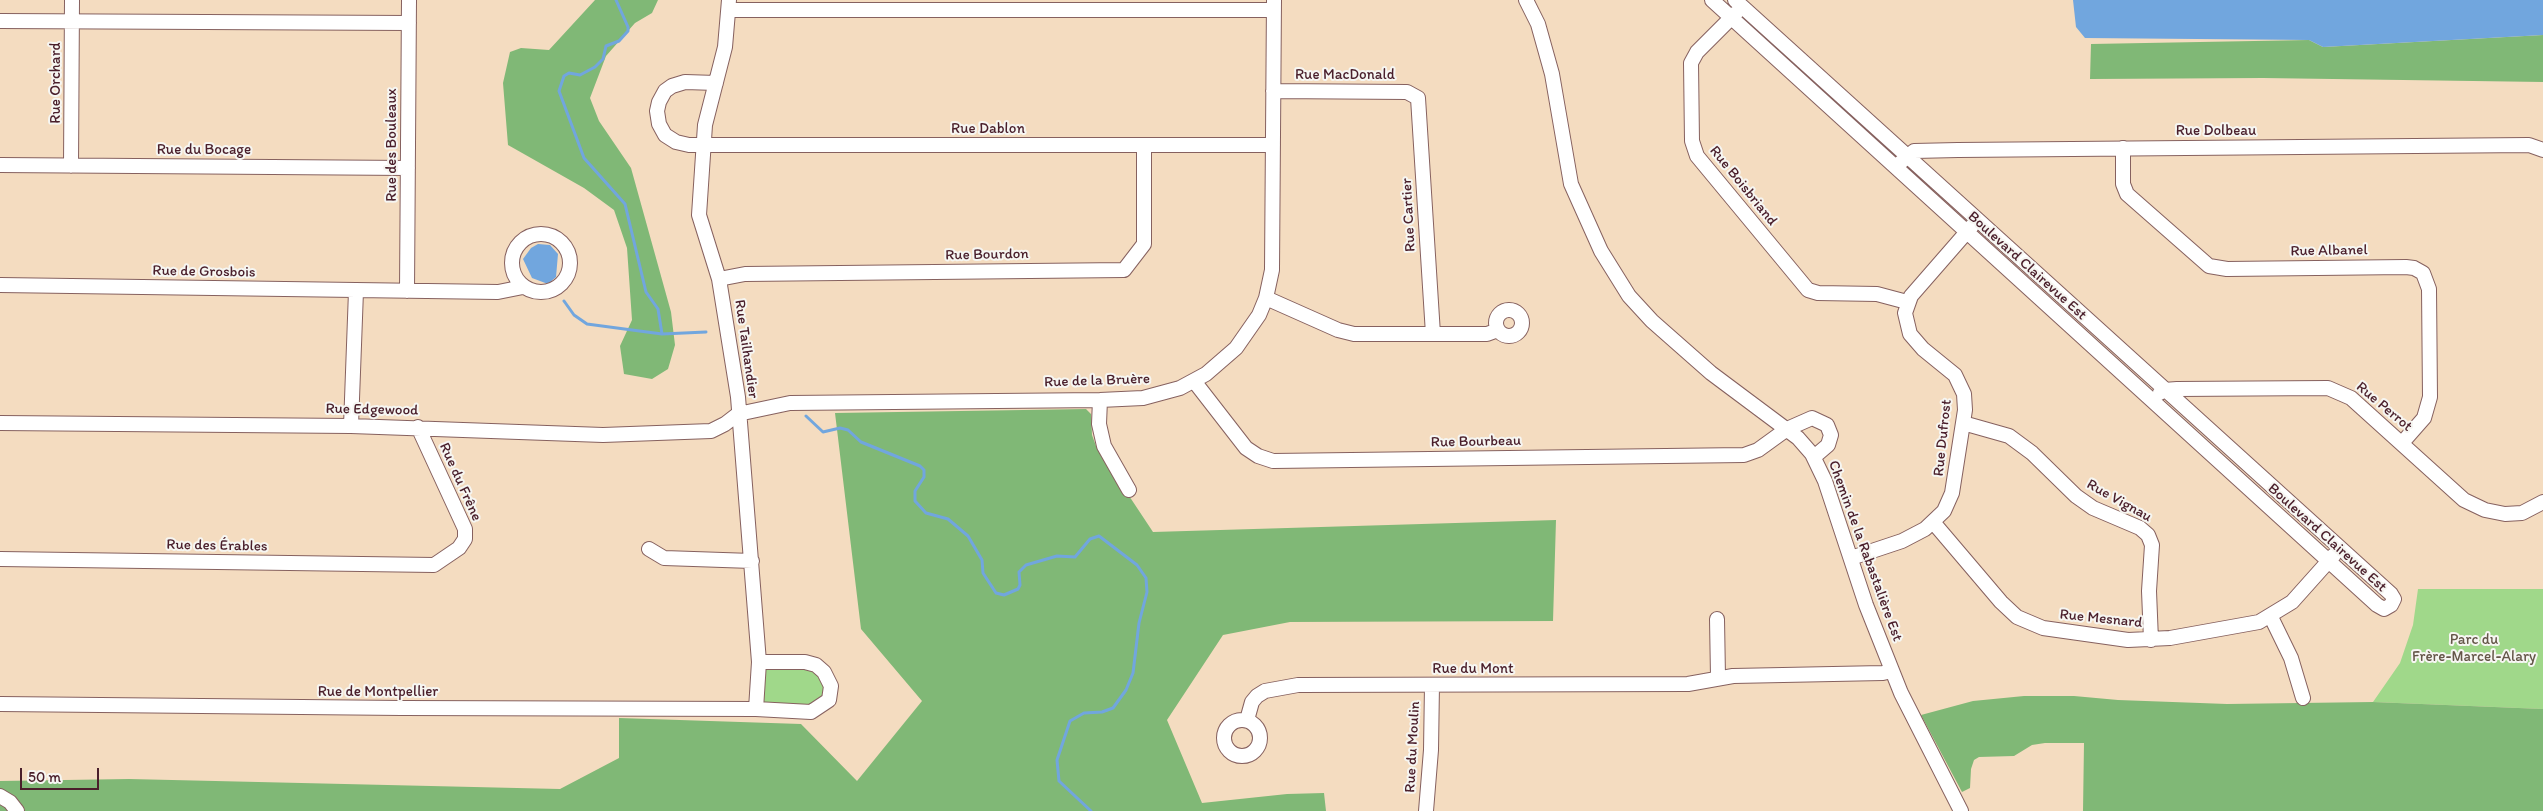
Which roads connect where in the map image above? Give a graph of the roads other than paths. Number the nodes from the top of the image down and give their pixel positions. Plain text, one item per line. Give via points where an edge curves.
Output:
1 (72, 0) edge
2 (409, 0) edge
3 (1526, 0) edge
4 (1712, 0) edge
5 (1738, 4) edge
6 (729, 5) edge
7 (1274, 5) edge
8 (1730, 18) junction
9 (0, 21) edge
10 (72, 21) junction
11 (409, 23) junction
12 (716, 83) junction
13 (1274, 91) junction
14 (1416, 95) joint
15 (703, 145) junction
16 (1144, 145) junction
17 (1273, 145) junction
18 (2123, 148) junction
19 (2543, 150) edge
20 (1906, 156) junction
21 (0, 165) edge
22 (71, 166) junction
23 (408, 168) junction
24 (1895, 168) junction
25 (1977, 220) junction
26 (1966, 233) junction
27 (718, 279) junction
28 (0, 285) edge
29 (523, 287) junction
30 (356, 291) junction
31 (407, 291) junction
32 (1266, 298) junction
33 (1907, 302) junction
34 (1498, 330) dead end
35 (1432, 334) junction
36 (1194, 381) junction
37 (2164, 390) junction
38 (1100, 400) junction
39 (2153, 401) junction
40 (738, 414) junction
41 (0, 423) edge
42 (1963, 423) junction
43 (352, 426) junction
44 (418, 427) junction
45 (1787, 429) junction
46 (2402, 443) junction
47 (1814, 458) junction
48 (1129, 490) dead end
49 (2543, 502) edge
50 (1933, 522) junction
51 (649, 549) dead end
52 (2340, 549) junction
53 (1851, 558) junction
54 (0, 559) edge
55 (752, 561) junction
56 (2329, 561) junction
57 (434, 565) joint
58 (2271, 617) junction
59 (1717, 619) dead end
60 (2151, 640) junction
61 (759, 662) junction
62 (1892, 671) junction
63 (1718, 677) junction
64 (1432, 685) junction
65 (2303, 698) dead end
66 (0, 704) edge
67 (756, 708) junction
68 (1247, 720) dead end
69 (0, 796) edge
70 (17, 811) edge
71 (1426, 811) edge
72 (1961, 811) edge

1 - 10 street, Rue Orchard
2 - 11 street, Rue des Bouleaux
3 - 45 street, Chemin de la Rabastalière Est via 1538,24 1547,56 1571,184 1613,273 1629,296 1665,333 1710,373
4 - 8 street, Boulevard Clairevue Est
5 - 8 street, Rue Boisbriand
5 - 20 street, Boulevard Clairevue Est
6 - 7 street
6 - 12 street, Rue Tailhandier via 725,47
7 - 13 street, Rue de la Bruère
8 - 24 street, Boulevard Clairevue Est
8 - 33 street, Rue Boisbriand via 1697,52 1691,63 1692,141 1697,156 1808,290 1883,295
9 - 10 street
10 - 11 street
10 - 22 street, Rue Orchard
11 - 23 street, Rue des Bouleaux
12 - 15 street, Rue Tailhandier
12 - 15 street, Rue Dablon via 676,84 666,91 657,106 658,124 669,138 680,144
13 - 14 street, Rue MacDonald via 1406,92
13 - 17 street, Rue de la Bruère
14 - 35 street, Rue Cartier via 1420,107
15 - 16 street, Rue Dablon
15 - 27 street, Rue Tailhandier via 699,215
16 - 17 street, Rue Dablon
16 - 27 street, Rue Bourdon via 1144,244 1124,270 745,274
17 - 32 street, Rue de la Bruère via 1272,270
18 - 19 street, Rue Dolbeau via 2529,145
18 - 20 street, Rue Dolbeau via 1914,151
18 - 46 street, Rue Albanel via 2123,184 2127,194 2209,266 2228,269 2407,267 2423,273 2429,289 2430,397 2424,418
20 - 24 street
20 - 25 street, Boulevard Clairevue Est
21 - 22 street, Rue du Bocage
22 - 23 street, Rue du Bocage
23 - 31 street, Rue des Bouleaux
24 - 26 street, Boulevard Clairevue Est
25 - 26 street
25 - 37 street, Boulevard Clairevue Est
26 - 33 street
26 - 39 street, Boulevard Clairevue Est
27 - 40 street, Rue Tailhandier via 731,349
28 - 30 street, Rue de Grosbois
29 - 29 street via 542,293 561,285 568,277 570,257 560,241 543,234 525,239 518,245 513,271
29 - 31 street, Rue de Grosbois via 498,292
30 - 31 street, Rue de Grosbois
30 - 43 street
32 - 35 street via 1348,333
32 - 36 street, Rue de la Bruère via 1259,315 1236,348
33 - 42 street, Rue Dufrost via 1905,317 1910,334 1960,384 1965,399
34 - 35 street via 1487,334
36 - 38 street, Rue de la Bruère via 1143,398
36 - 45 street, Rue Bourbeau via 1246,448 1273,461 1739,455 1758,450
37 - 39 street
37 - 46 street, Rue Perrot via 2328,388 2351,398
37 - 52 street, Boulevard Clairevue Est
38 - 40 street, Rue de la Bruère via 790,403
38 - 48 street via 1099,424 1104,446
39 - 56 street, Boulevard Clairevue Est
40 - 44 street, Rue Edgewood via 711,431 602,435
40 - 55 street, Rue Tailhandier
41 - 43 street, Rue Edgewood
42 - 50 street, Rue Dufrost via 1954,487 1947,505
42 - 60 street, Rue Vignau via 2009,436 2088,504 2140,528 2148,535 2152,545 2149,591
43 - 44 street, Rue Edgewood
44 - 57 street, Rue du Frêne via 465,529 465,539 459,548
45 - 47 street, Chemin de la Rabastalière Est
45 - 47 street, Rue Bourbeau via 1809,418 1827,425 1830,443
46 - 49 street, Rue Perrot via 2464,500 2485,510 2522,513
47 - 53 street, Chemin de la Rabastalière Est via 1826,481
50 - 53 street, Rue Dufrost via 1909,538
50 - 60 street, Rue Mesnard via 2006,608 2023,620 2052,630
51 - 55 street via 664,558
52 - 56 street, Rue Mesnard
52 - 56 street, Boulevard Clairevue Est via 2393,596 2391,605 2381,608
53 - 62 street, Chemin de la Rabastalière Est
54 - 57 street, Rue des Érables
55 - 61 street, Rue Tailhandier
56 - 58 street, Rue Mesnard via 2292,602
58 - 60 street, Rue Mesnard via 2246,626
58 - 65 street via 2291,658
59 - 63 street
61 - 67 street, Rue Tailhandier
61 - 67 street, Rue de Montpellier via 816,665 824,672 832,693 823,706 811,712
62 - 63 street, Rue du Mont
62 - 72 street, Chemin de la Rabastalière Est
63 - 64 street, Rue du Mont via 1688,684
64 - 68 street, Rue du Mont via 1314,684 1281,687 1257,696
64 - 71 street, Rue du Moulin
66 - 67 street, Rue de Montpellier
69 - 70 street

